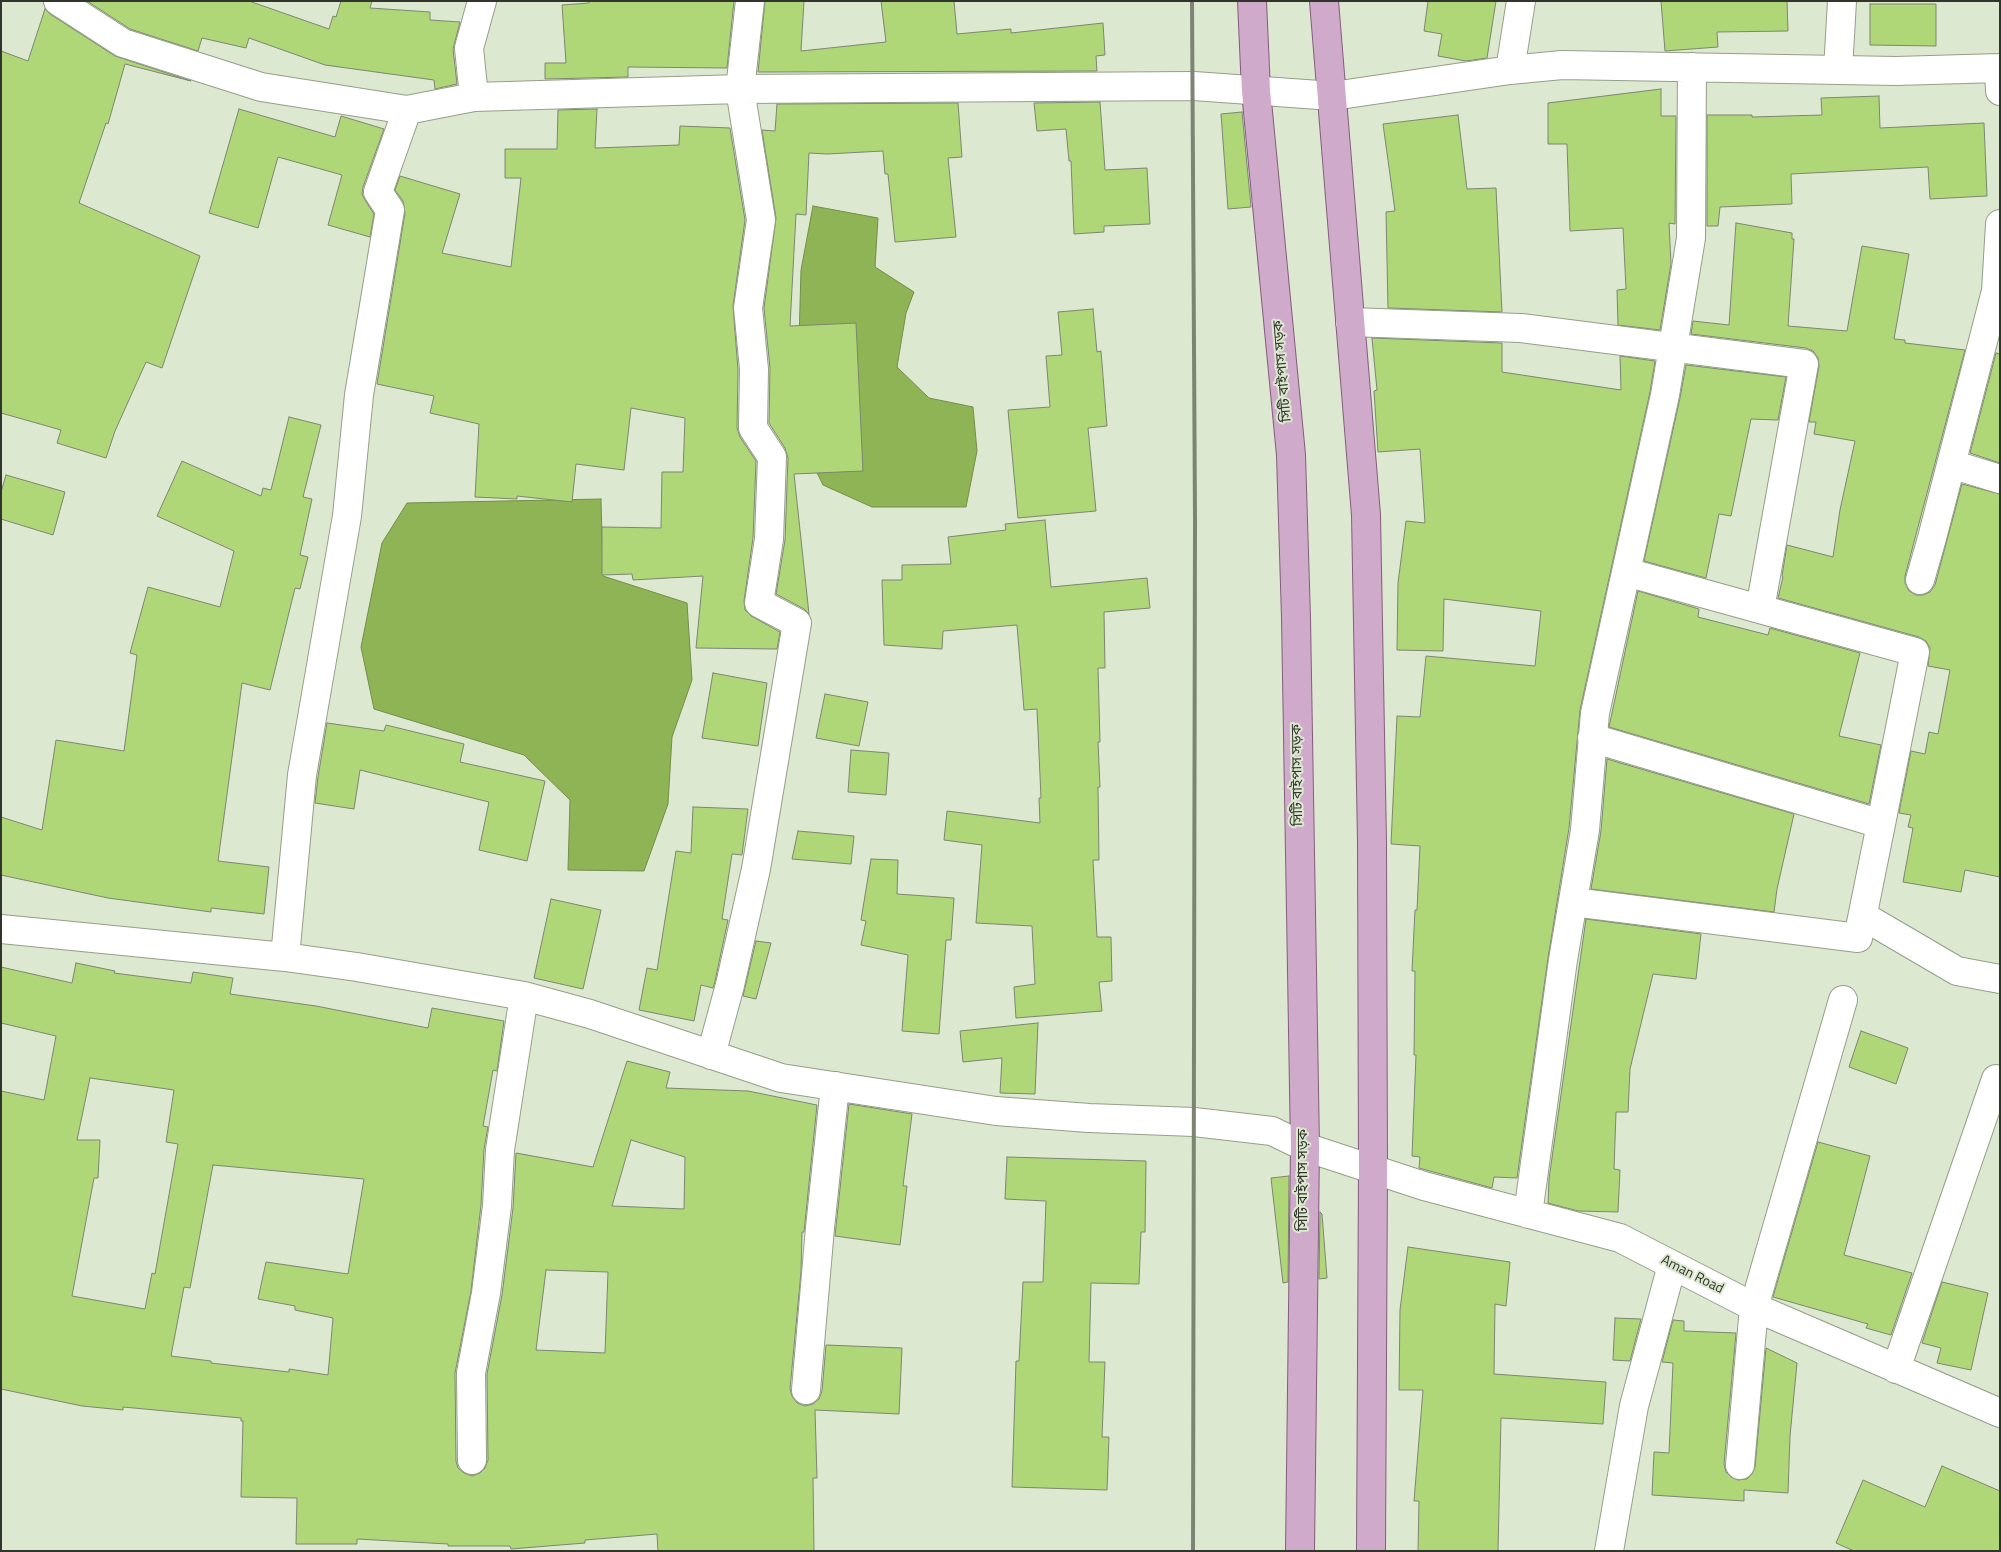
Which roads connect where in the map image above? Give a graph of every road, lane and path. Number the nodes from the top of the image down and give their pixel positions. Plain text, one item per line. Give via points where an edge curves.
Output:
1 (58, 1) edge
2 (482, 1) edge
3 (750, 1) edge
4 (1252, 1) edge
5 (1324, 1) edge
6 (1521, 1) edge
7 (1842, 1) edge
8 (1692, 68) junction
9 (1999, 68) edge
10 (1510, 70) junction
11 (1838, 70) junction
12 (740, 89) junction
13 (1256, 91) junction
14 (2000, 91) edge
15 (1333, 96) junction
16 (474, 97) junction
17 (407, 110) junction
18 (2000, 224) edge
19 (1350, 322) junction
20 (1673, 347) junction
21 (1951, 464) junction
22 (2000, 479) edge
23 (1626, 572) junction
24 (1920, 580) dead end
25 (1760, 609) junction
26 (1592, 738) junction
27 (1881, 824) junction
28 (1573, 902) junction
29 (1863, 916) junction
30 (1, 929) edge
31 (285, 957) junction
32 (2000, 979) edge
33 (524, 996) junction
34 (1843, 1000) dead end
35 (711, 1054) junction
36 (2000, 1080) edge
37 (835, 1086) junction
38 (1305, 1147) junction
39 (1373, 1170) junction
40 (1528, 1214) junction
41 (1672, 1265) junction
42 (1754, 1308) junction
43 (1896, 1369) junction
44 (806, 1390) dead end
45 (2000, 1413) edge
46 (472, 1460) dead end
47 (1740, 1465) dead end
48 (1300, 1551) edge
49 (1371, 1551) edge
50 (1610, 1551) edge

1 - 17 street via 123,43 252,84
2 - 16 street via 469,48
3 - 12 street
4 - 13 main road, সিটি বাইপাস সড়ক
5 - 15 main road
6 - 10 street
7 - 11 street
8 - 10 street via 1562,65
8 - 11 street
8 - 20 street via 1691,238
9 - 11 street
9 - 14 street
10 - 15 street
12 - 13 street via 1194,86
12 - 16 street
12 - 35 street via 761,220 748,308 754,369 753,428 772,458 769,539 759,603 797,623 756,868
13 - 15 street
13 - 38 main road, সিটি বাইপাস সড়ক via 1291,455
15 - 19 main road
16 - 17 street
17 - 31 street via 378,192 390,210 359,395 348,516 302,774
18 - 21 street via 1996,291
19 - 20 street via 1521,328
19 - 39 main road via 1366,515 1372,842
20 - 23 street
20 - 25 street via 1804,364
21 - 22 street
21 - 24 street
23 - 25 street
23 - 26 street
25 - 27 street via 1915,652
26 - 27 street
26 - 28 street via 1585,830
27 - 29 street
28 - 29 street via 1858,938
28 - 40 street
29 - 32 street via 1957,970
30 - 31 street, Aman Road
31 - 33 street, Aman Road
33 - 35 street, Aman Road
33 - 46 street via 500,1150 487,1284 471,1373
34 - 42 street
35 - 37 street, Aman Road via 781,1078
36 - 43 street via 1996,1079
37 - 38 street, Aman Road via 996,1111 1194,1122 1272,1131
37 - 44 street
38 - 39 street, Aman Road
38 - 48 main road, সিটি বাইপাস সড়ক
39 - 40 street, Aman Road
39 - 49 main road
40 - 41 street, Aman Road via 1620,1238
41 - 42 street, Aman Road
41 - 50 street via 1634,1406
42 - 43 street, Aman Road
42 - 47 street
43 - 45 street, Aman Road

